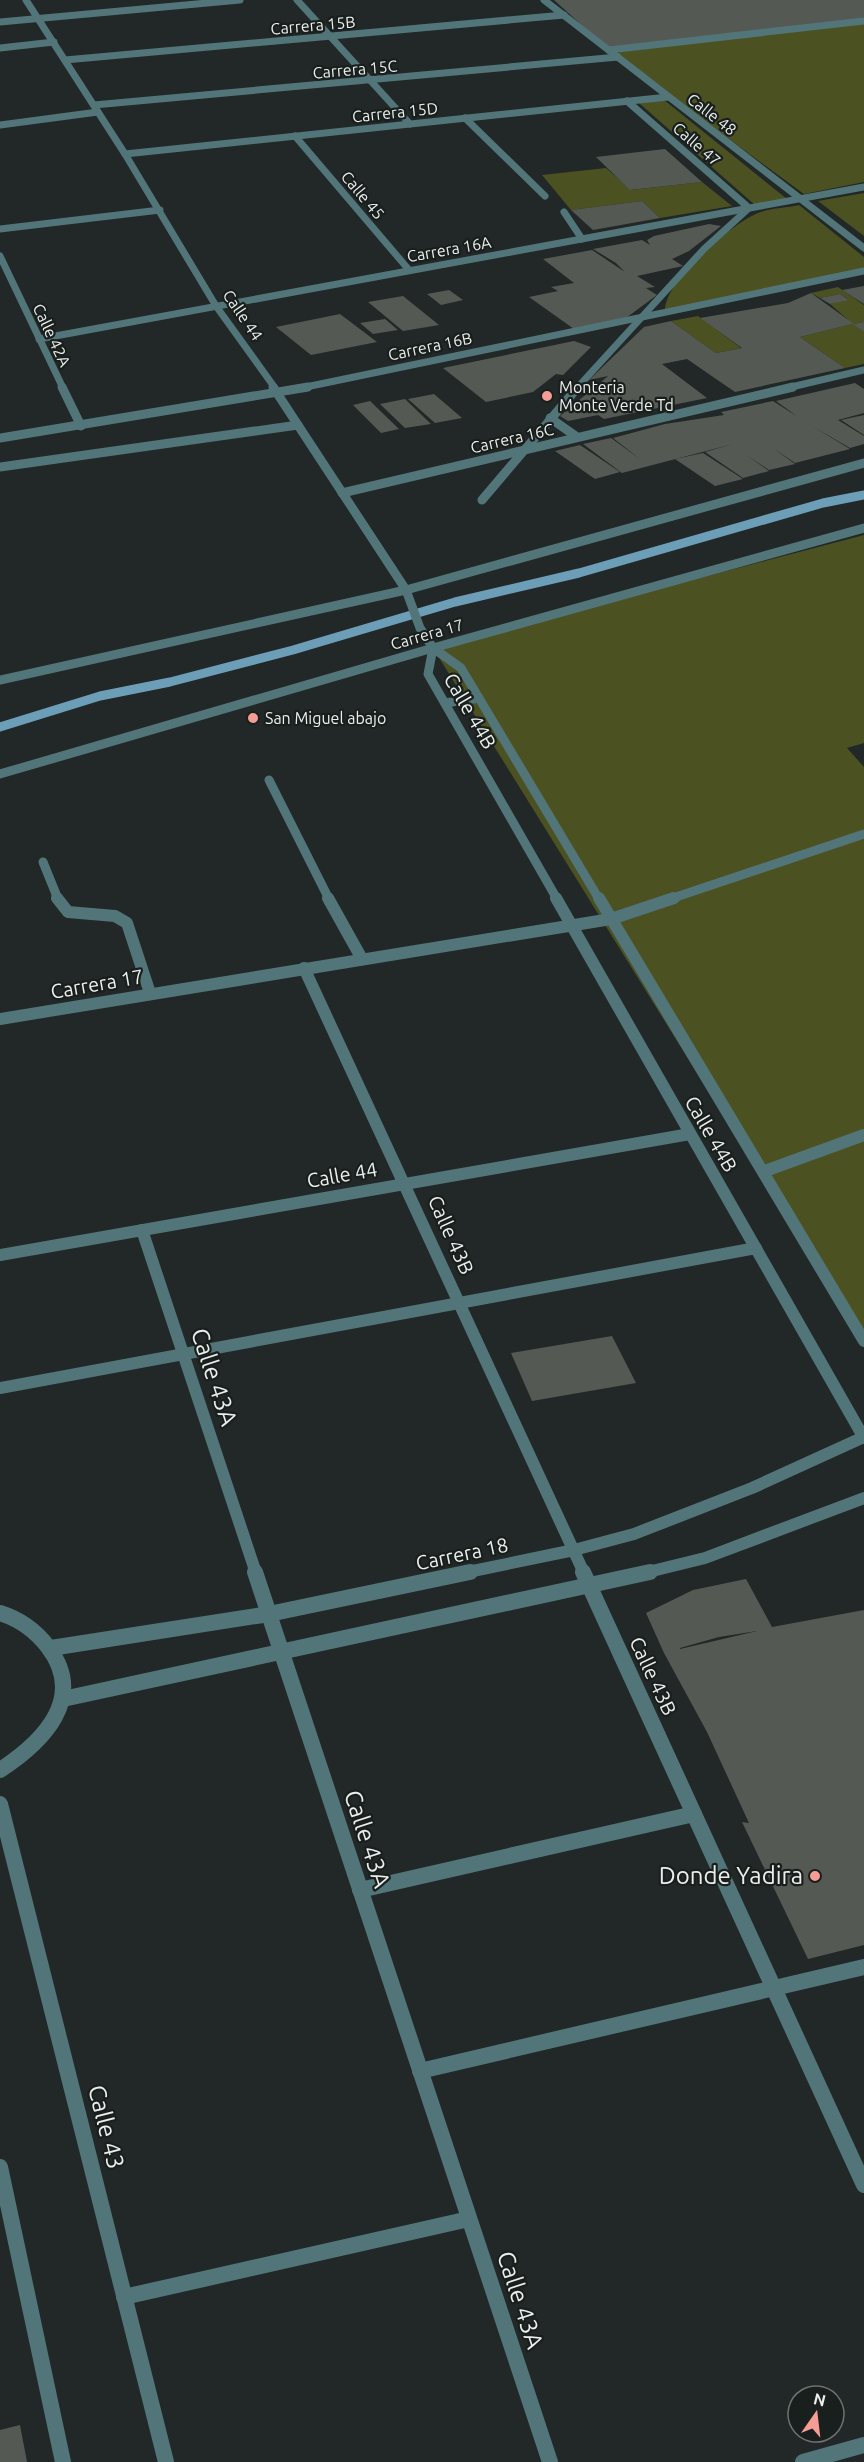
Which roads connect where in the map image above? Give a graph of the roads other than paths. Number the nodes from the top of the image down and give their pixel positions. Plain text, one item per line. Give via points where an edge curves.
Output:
1 (26, 0) edge
2 (240, 0) edge
3 (297, 0) edge
4 (544, 0) edge
5 (564, 15) junction
6 (38, 18) junction
7 (864, 21) edge
8 (0, 22) edge
9 (332, 38) junction
10 (54, 42) junction
11 (0, 48) edge
12 (609, 50) junction
13 (618, 57) junction
14 (65, 60) junction
15 (370, 81) junction
16 (668, 96) junction
17 (627, 101) junction
18 (96, 109) junction
19 (465, 118) junction
20 (410, 124) junction
21 (0, 125) edge
22 (295, 136) junction
23 (125, 154) junction
24 (864, 187) edge
25 (544, 196) dead end
26 (801, 199) junction
27 (749, 208) junction
28 (160, 210) junction
29 (564, 212) dead end
30 (0, 229) edge
31 (582, 239) junction
32 (864, 248) edge
33 (0, 256) edge
34 (409, 270) junction
35 (864, 271) edge
36 (216, 306) junction
37 (642, 318) junction
38 (39, 339) junction
39 (864, 370) edge
40 (278, 393) junction
41 (550, 418) junction
42 (298, 425) junction
43 (81, 426) junction
44 (576, 437) junction
45 (0, 438) edge
46 (517, 452) junction
47 (864, 463) edge
48 (0, 467) edge
49 (342, 493) junction
50 (482, 500) dead end
51 (864, 528) edge
52 (407, 593) junction
53 (433, 648) junction
54 (0, 680) edge
55 (479, 698) junction
56 (445, 703) junction
57 (0, 774) edge
58 (269, 780) dead end
59 (864, 834) edge
60 (43, 862) dead end
61 (611, 919) junction
62 (571, 925) junction
63 (362, 958) junction
64 (304, 968) junction
65 (150, 993) junction
66 (0, 1019) edge
67 (690, 1134) junction
68 (864, 1135) edge
69 (765, 1171) junction
70 (406, 1184) junction
71 (142, 1230) junction
72 (756, 1248) junction
73 (0, 1254) edge
74 (460, 1303) junction
75 (864, 1341) edge
76 (183, 1356) junction
77 (0, 1388) edge
78 (864, 1437) edge
79 (864, 1498) edge
80 (574, 1550) junction
81 (590, 1587) junction
82 (0, 1613) edge
83 (269, 1614) junction
84 (51, 1648) junction
85 (282, 1653) junction
86 (63, 1699) junction
87 (0, 1770) edge
88 (0, 1804) edge
89 (694, 1814) junction
90 (360, 1890) junction
91 (864, 1967) edge
92 (774, 1989) junction
93 (420, 2071) junction
94 (0, 2167) edge
95 (864, 2185) edge
96 (469, 2219) junction
97 (124, 2297) junction
98 (864, 2445) edge
99 (63, 2462) edge
100 (166, 2462) edge
101 (550, 2462) edge
102 (803, 2462) edge

1 - 6 street, Calle 44
2 - 6 street
3 - 9 street
4 - 5 street, Calle 48
5 - 9 street, Carrera 15B
5 - 12 street, Calle 48
6 - 8 street
6 - 10 street, Calle 44
7 - 12 street
9 - 14 street, Carrera 15B
9 - 15 street
10 - 11 street
10 - 14 street, Calle 44
12 - 13 street, Calle 48
13 - 15 street, Carrera 15C
13 - 16 street, Calle 48
14 - 18 street, Calle 44
15 - 18 street, Carrera 15C
15 - 20 street
16 - 17 street, Carrera 15D
16 - 26 street, Calle 48
17 - 19 street, Carrera 15D
17 - 27 street, Calle 47
18 - 21 street
18 - 23 street, Calle 44
19 - 20 street, Carrera 15D
19 - 25 street
20 - 22 street, Carrera 15D
22 - 23 street, Carrera 15D
22 - 34 street, Calle 45
23 - 28 street, Calle 44
24 - 26 street, Carrera 16A
26 - 27 street, Carrera 16A
26 - 32 street, Calle 48
27 - 31 street, Carrera 16A
27 - 37 street via 718,232
28 - 30 street
28 - 36 street, Calle 44
29 - 31 street
31 - 34 street, Carrera 16A
33 - 38 street, Calle 42A
34 - 36 street, Carrera 16A
35 - 37 street, Carrera 16B
36 - 38 street, Carrera 16A
36 - 40 street, Calle 44
37 - 40 street, Carrera 16B
37 - 41 street
38 - 43 street, Calle 42A
39 - 44 street, Carrera 16C
40 - 42 street, Calle 44
40 - 43 street, Carrera 16B
41 - 44 street
41 - 46 street
42 - 48 street
42 - 49 street, Calle 44
43 - 45 street, Carrera 16B
44 - 46 street, Carrera 16C
46 - 49 street, Carrera 16C
46 - 50 street
47 - 52 street
49 - 52 street, Calle 44
51 - 53 street, Carrera 17
52 - 53 street, Calle 44 via 420,628
52 - 54 street
53 - 55 street, Calle 44B via 461,668
53 - 56 street, Calle 44B via 428,674
53 - 57 street, Carrera 17
55 - 56 street
55 - 61 street, Calle 44B
56 - 62 street, Calle 44B
58 - 63 street
59 - 61 street, Carrera 17
60 - 65 street via 59,903 68,912 115,916 127,923
61 - 62 street, Carrera 17
61 - 69 street, Calle 44B
62 - 63 street, Carrera 17
62 - 67 street, Calle 44B
63 - 64 street, Carrera 17
64 - 65 street, Carrera 17
64 - 70 street, Calle 43B
65 - 66 street, Carrera 17
67 - 70 street, Calle 44
67 - 72 street, Calle 44B
68 - 69 street
69 - 75 street, Calle 44B
70 - 71 street, Calle 44
70 - 74 street, Calle 43B
71 - 73 street, Calle 44
71 - 76 street, Calle 43A
72 - 74 street
72 - 78 street, Calle 44B
74 - 76 street
74 - 80 street, Calle 43B
76 - 77 street
76 - 83 street, Calle 43A
78 - 80 street, Carrera 18 via 752,1488 634,1534
79 - 81 street via 705,1558
80 - 81 street, Calle 43B
80 - 83 street, Carrera 18
81 - 85 street
81 - 89 street, Calle 43B
82 - 84 street via 32,1629
83 - 84 street, Carrera 18
83 - 85 street, Calle 43A
84 - 86 street via 64,1681
85 - 86 street
85 - 90 street, Calle 43A
86 - 87 street via 55,1721 40,1742
88 - 97 street, Calle 43
89 - 90 street
89 - 92 street, Calle 43B
90 - 93 street, Calle 43A
91 - 92 street
92 - 93 street
92 - 95 street, Calle 43B
93 - 96 street, Calle 43A
94 - 99 street
96 - 97 street
96 - 101 street, Calle 43A
97 - 100 street, Calle 43
98 - 102 street

